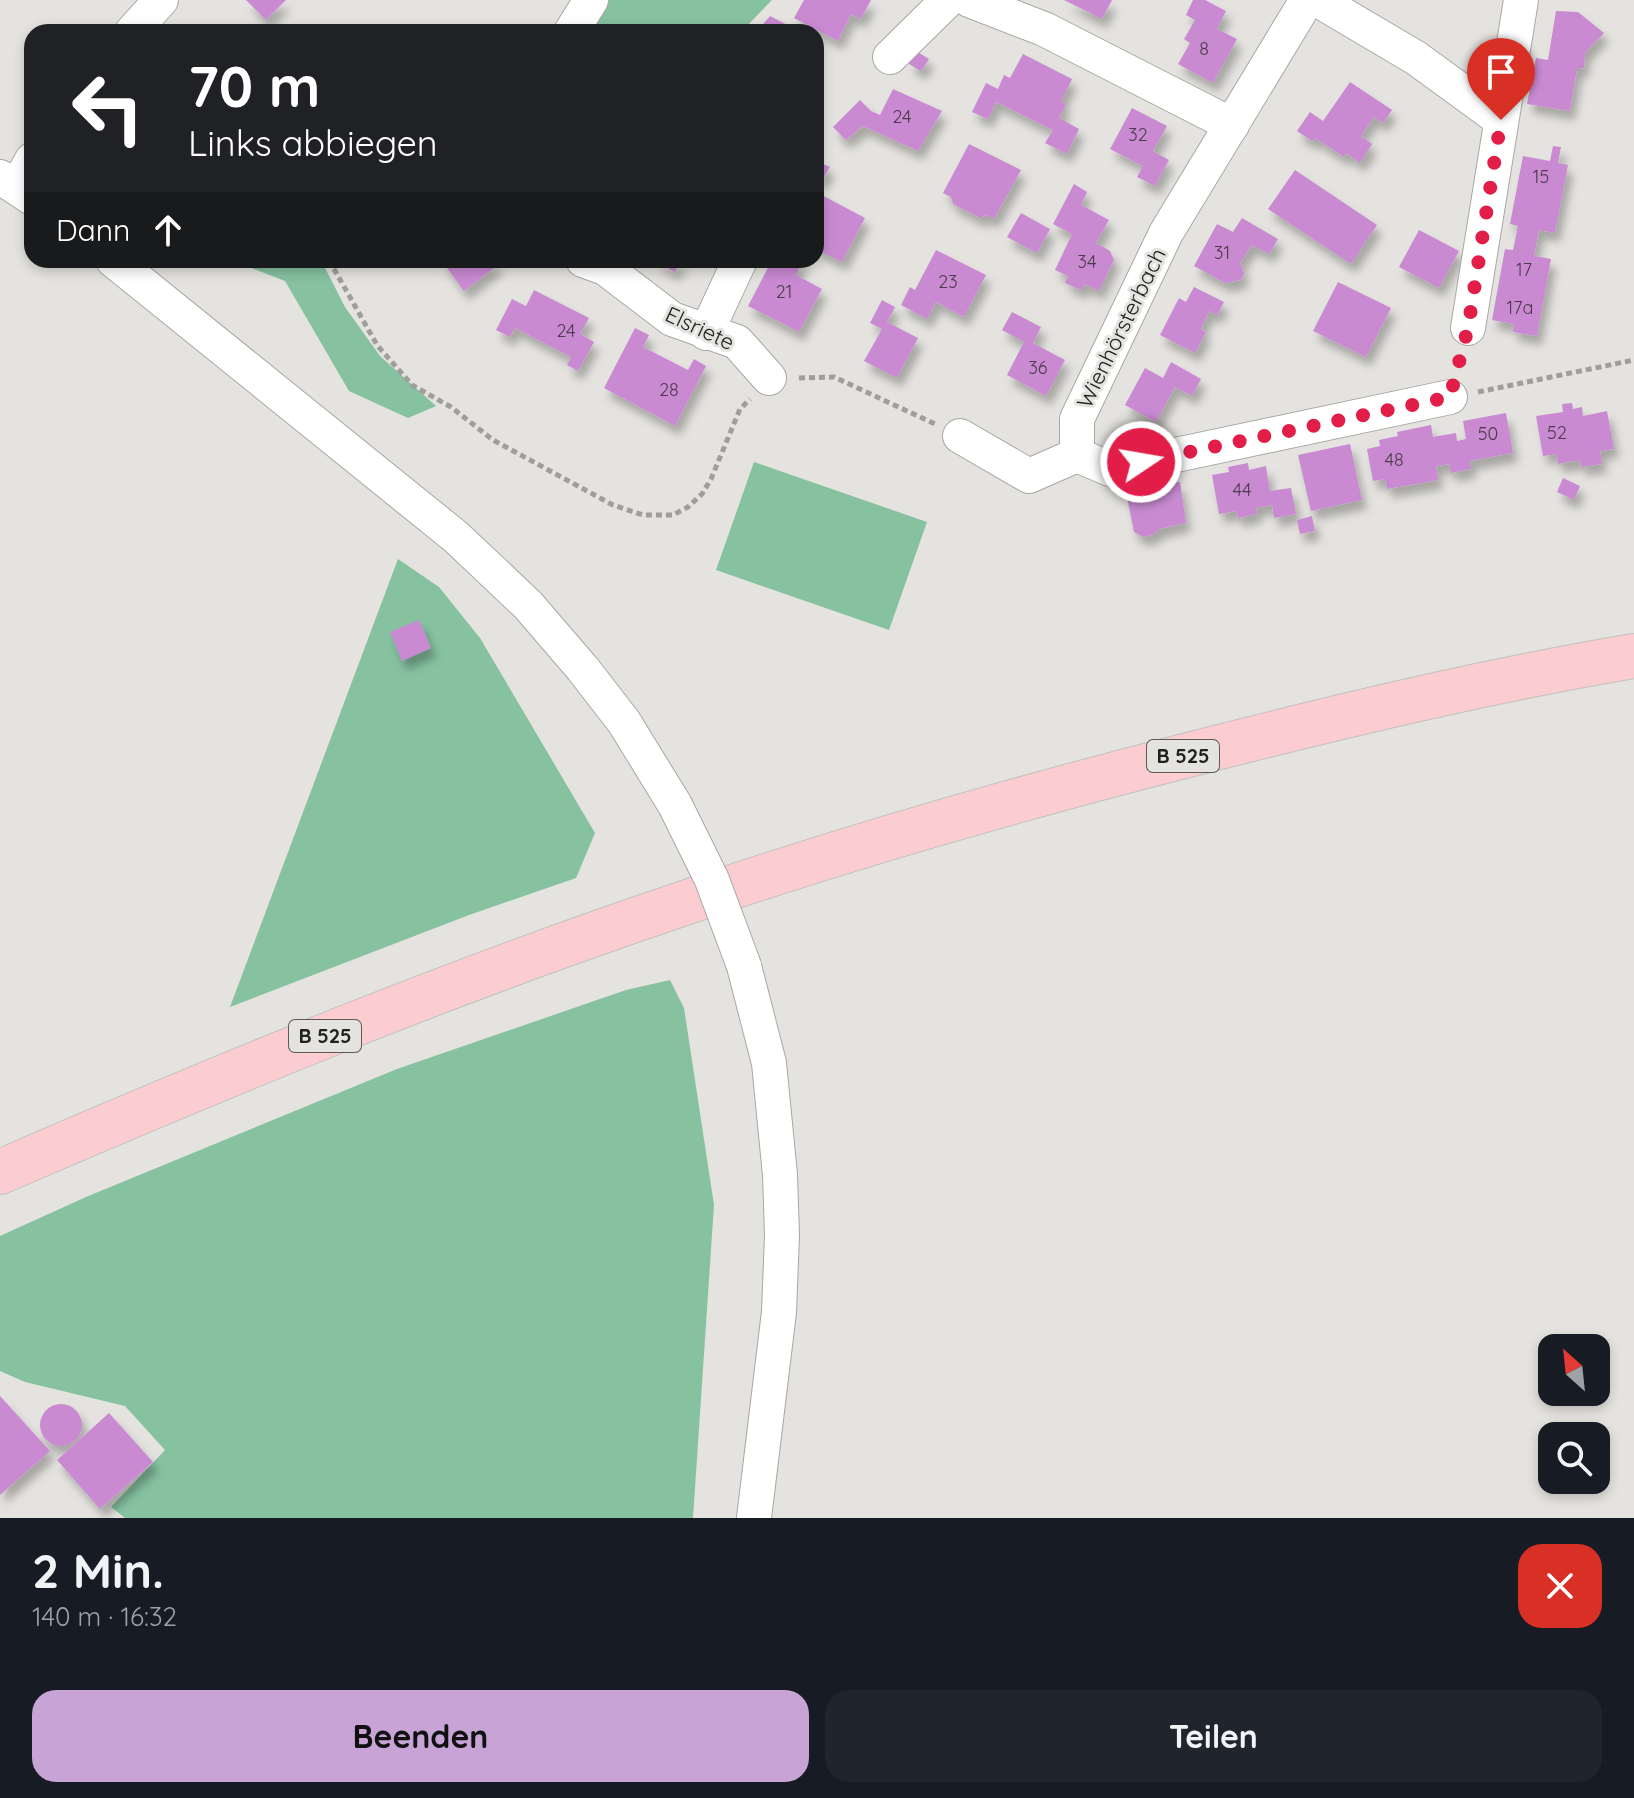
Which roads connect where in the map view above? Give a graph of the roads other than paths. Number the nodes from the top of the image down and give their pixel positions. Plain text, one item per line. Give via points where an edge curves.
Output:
1 (161, 0) edge
2 (591, 0) edge
3 (948, 0) edge
4 (969, 0) edge
5 (1307, 0) edge
6 (1318, 0) edge
7 (1521, 0) edge
8 (139, 24) edge
9 (576, 24) edge
10 (890, 57) dead end
11 (1501, 120) junction
12 (1232, 125) junction
13 (123, 268) edge
14 (605, 268) edge
15 (736, 268) edge
16 (1468, 328) dead end
17 (706, 333) junction
18 (769, 378) road end
19 (1450, 397) road end
20 (960, 436) road end
21 (1077, 455) junction
22 (1634, 656) edge
23 (0, 1172) edge
24 (754, 1518) edge

1 - 8 street
2 - 9 street
3 - 10 street
4 - 12 street via 1044,29
5 - 12 street, Wienhörsterbach
6 - 11 street via 1416,58
7 - 11 street
11 - 16 street
12 - 21 street, Wienhörsterbach via 1166,233 1077,419
13 - 24 street, bridge via 456,537 528,605 624,722 675,805 712,880 744,966 769,1063 782,1235 779,1312
14 - 17 street, Elsriete via 672,319
15 - 17 street
17 - 18 street, Elsriete via 737,342
19 - 21 street via 1110,469
20 - 21 street via 1029,476
22 - 23 main road, B 525 via 1530,673 1284,730 1074,784 739,885 432,993

